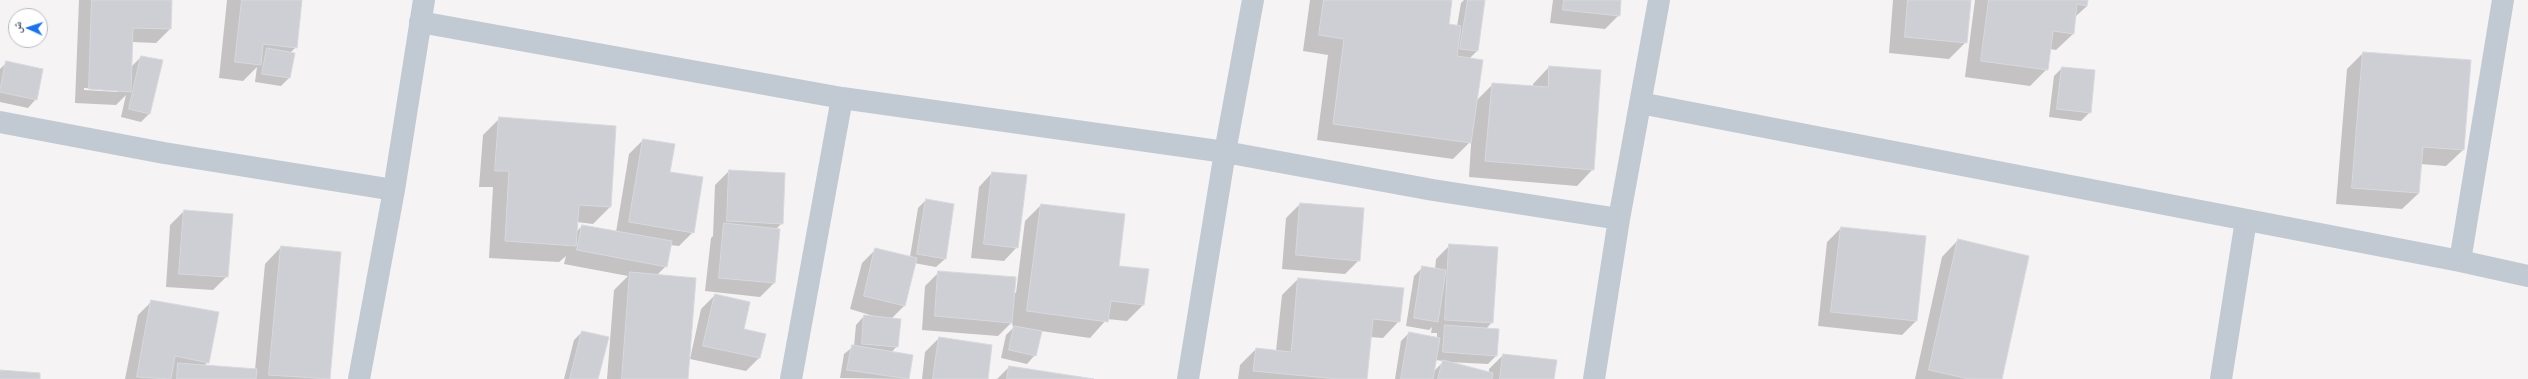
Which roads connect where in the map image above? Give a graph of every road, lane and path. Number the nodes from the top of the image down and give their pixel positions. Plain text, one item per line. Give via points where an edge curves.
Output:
1 (424, 0) edge
2 (1253, 0) edge
3 (1659, 0) edge
4 (2503, 0) edge
5 (420, 22) junction
6 (842, 98) junction
7 (1640, 103) junction
8 (0, 122) edge
9 (1225, 152) junction
10 (394, 190) junction
11 (1619, 219) junction
12 (2246, 220) junction
13 (2460, 261) junction
14 (2528, 276) edge
15 (359, 379) edge
16 (791, 379) edge
17 (1188, 379) edge
18 (1594, 379) edge
19 (2221, 379) edge

1 - 5 street
2 - 9 street
3 - 7 street
4 - 13 street
5 - 6 street
5 - 10 street
6 - 9 street
6 - 16 street
7 - 11 street
7 - 12 street
8 - 10 street
9 - 11 street via 1433,190
9 - 17 street
10 - 15 street
11 - 18 street
12 - 13 street
12 - 19 street
13 - 14 street

